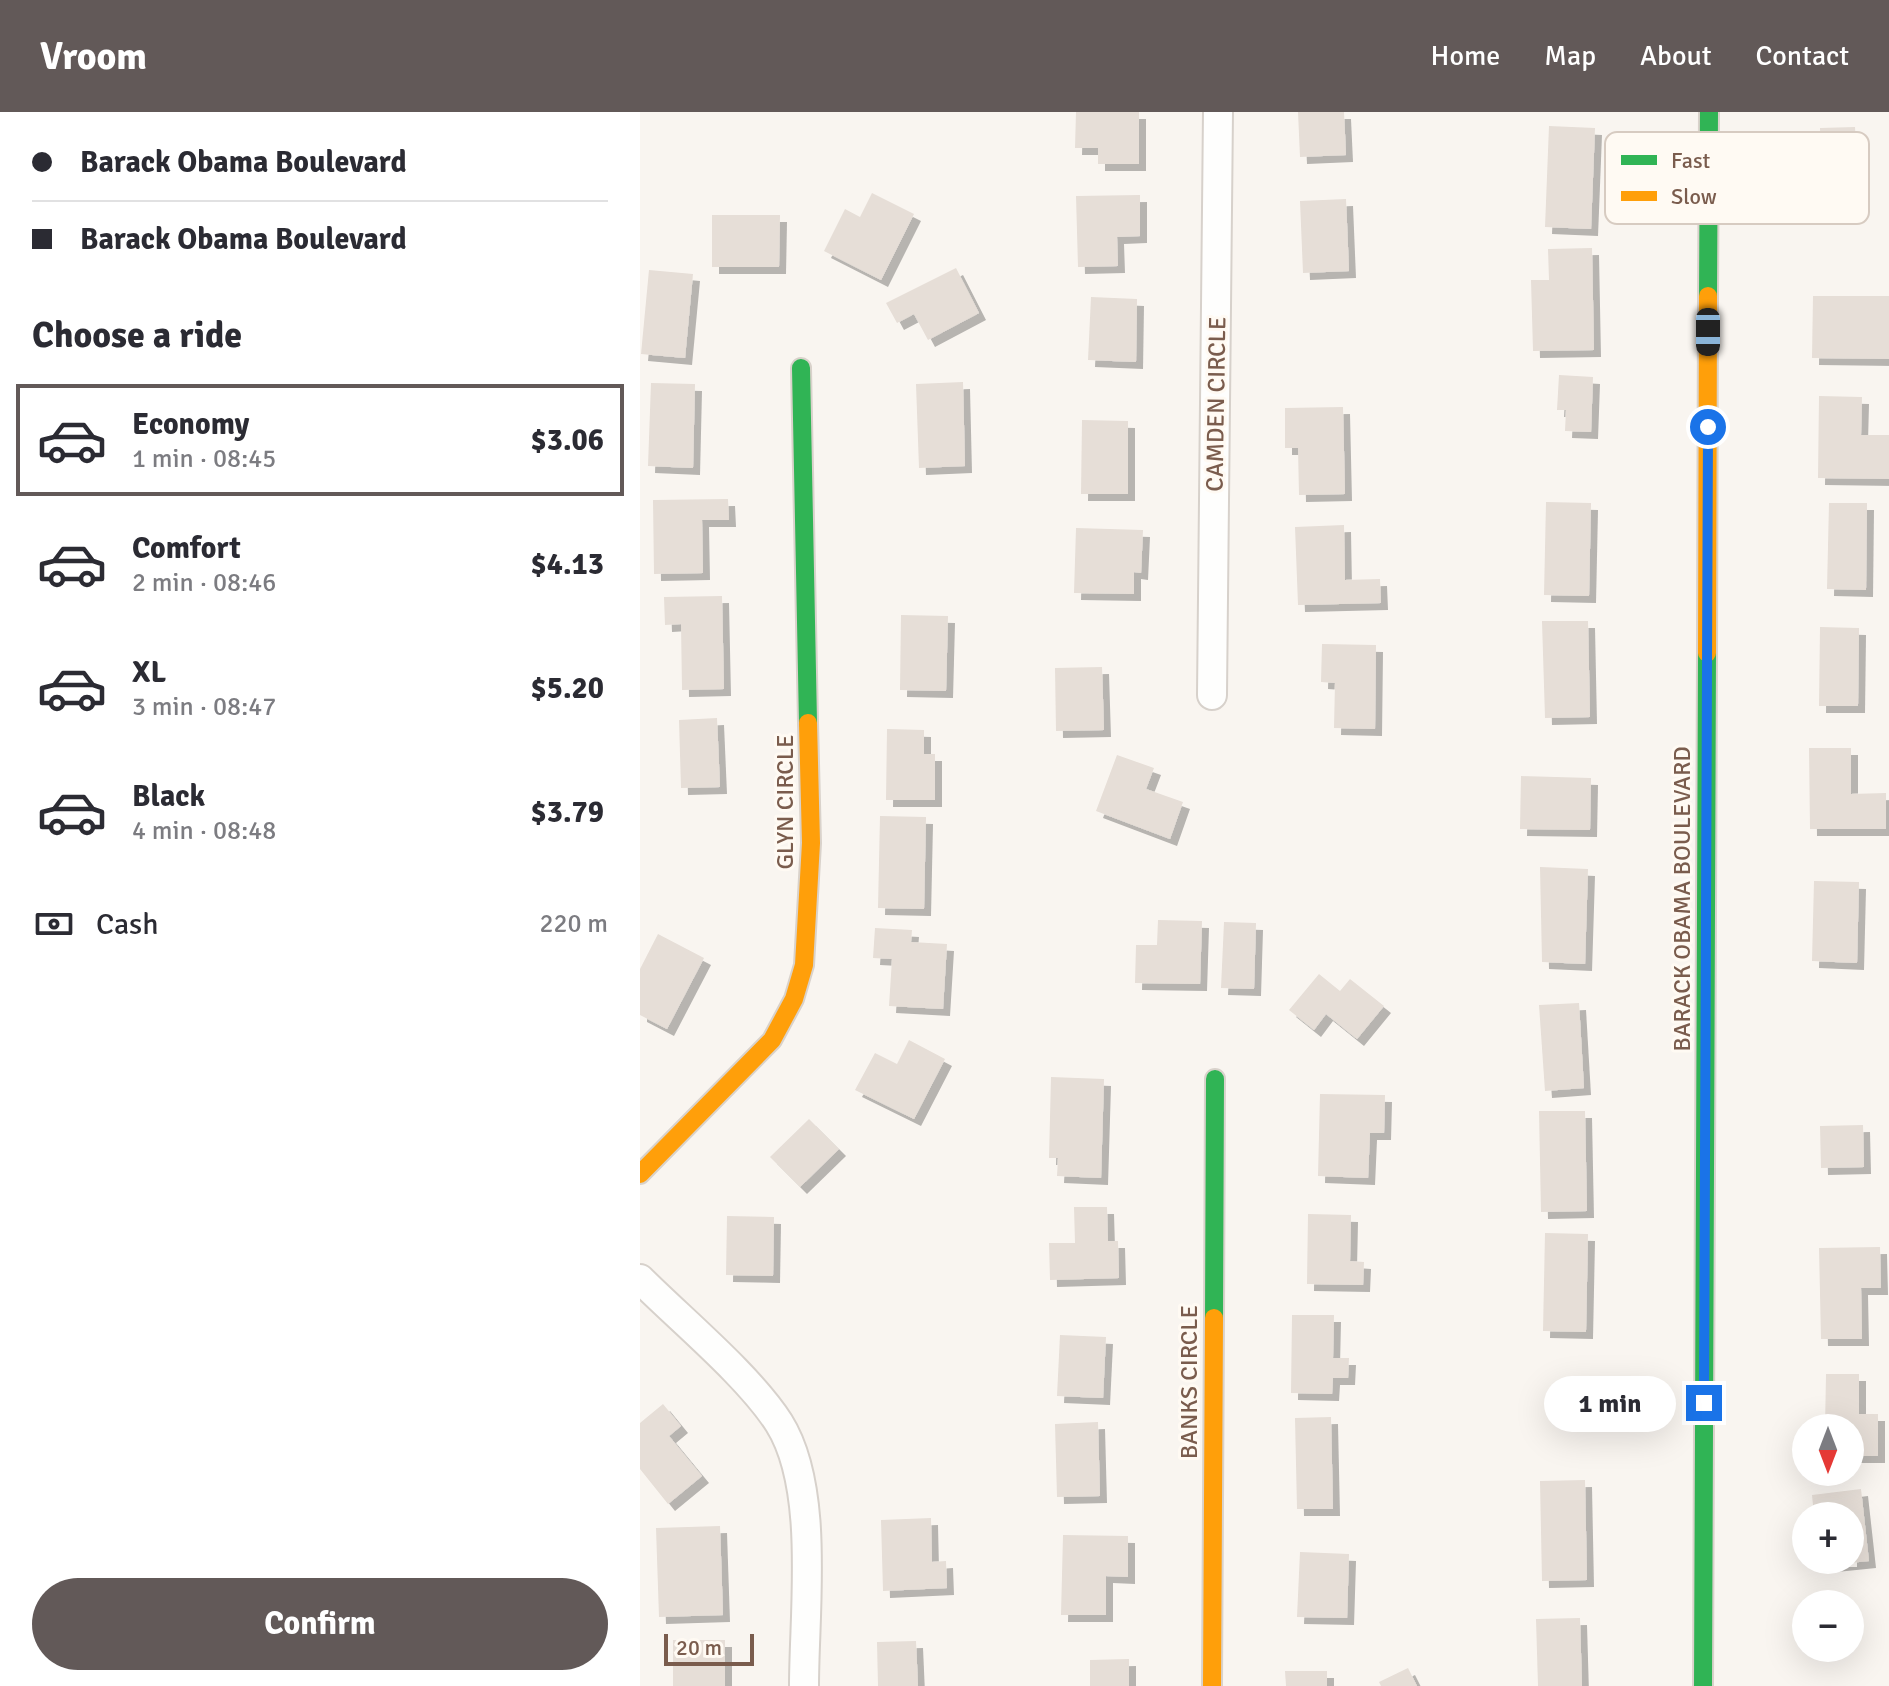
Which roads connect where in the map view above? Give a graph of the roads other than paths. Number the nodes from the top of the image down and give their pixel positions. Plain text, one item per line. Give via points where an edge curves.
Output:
1 (1218, 112) edge
2 (1709, 112) edge
3 (1709, 132) edge
4 (1709, 224) edge
5 (801, 368) dead end
6 (1212, 695) dead end
7 (1215, 1079) dead end
8 (640, 1174) edge
9 (640, 1279) edge
10 (804, 1686) edge
11 (1212, 1686) edge
12 (1703, 1686) edge

1 - 6 street, CAMDEN CIRCLE
2 - 3 main road, BARACK OBAMA BOULEVARD
4 - 12 main road, BARACK OBAMA BOULEVARD
5 - 8 main road, GLYN CIRCLE via 811,843 804,965 794,999 772,1040
7 - 11 main road, BANKS CIRCLE
9 - 10 street via 762,1401 795,1458 805,1494

